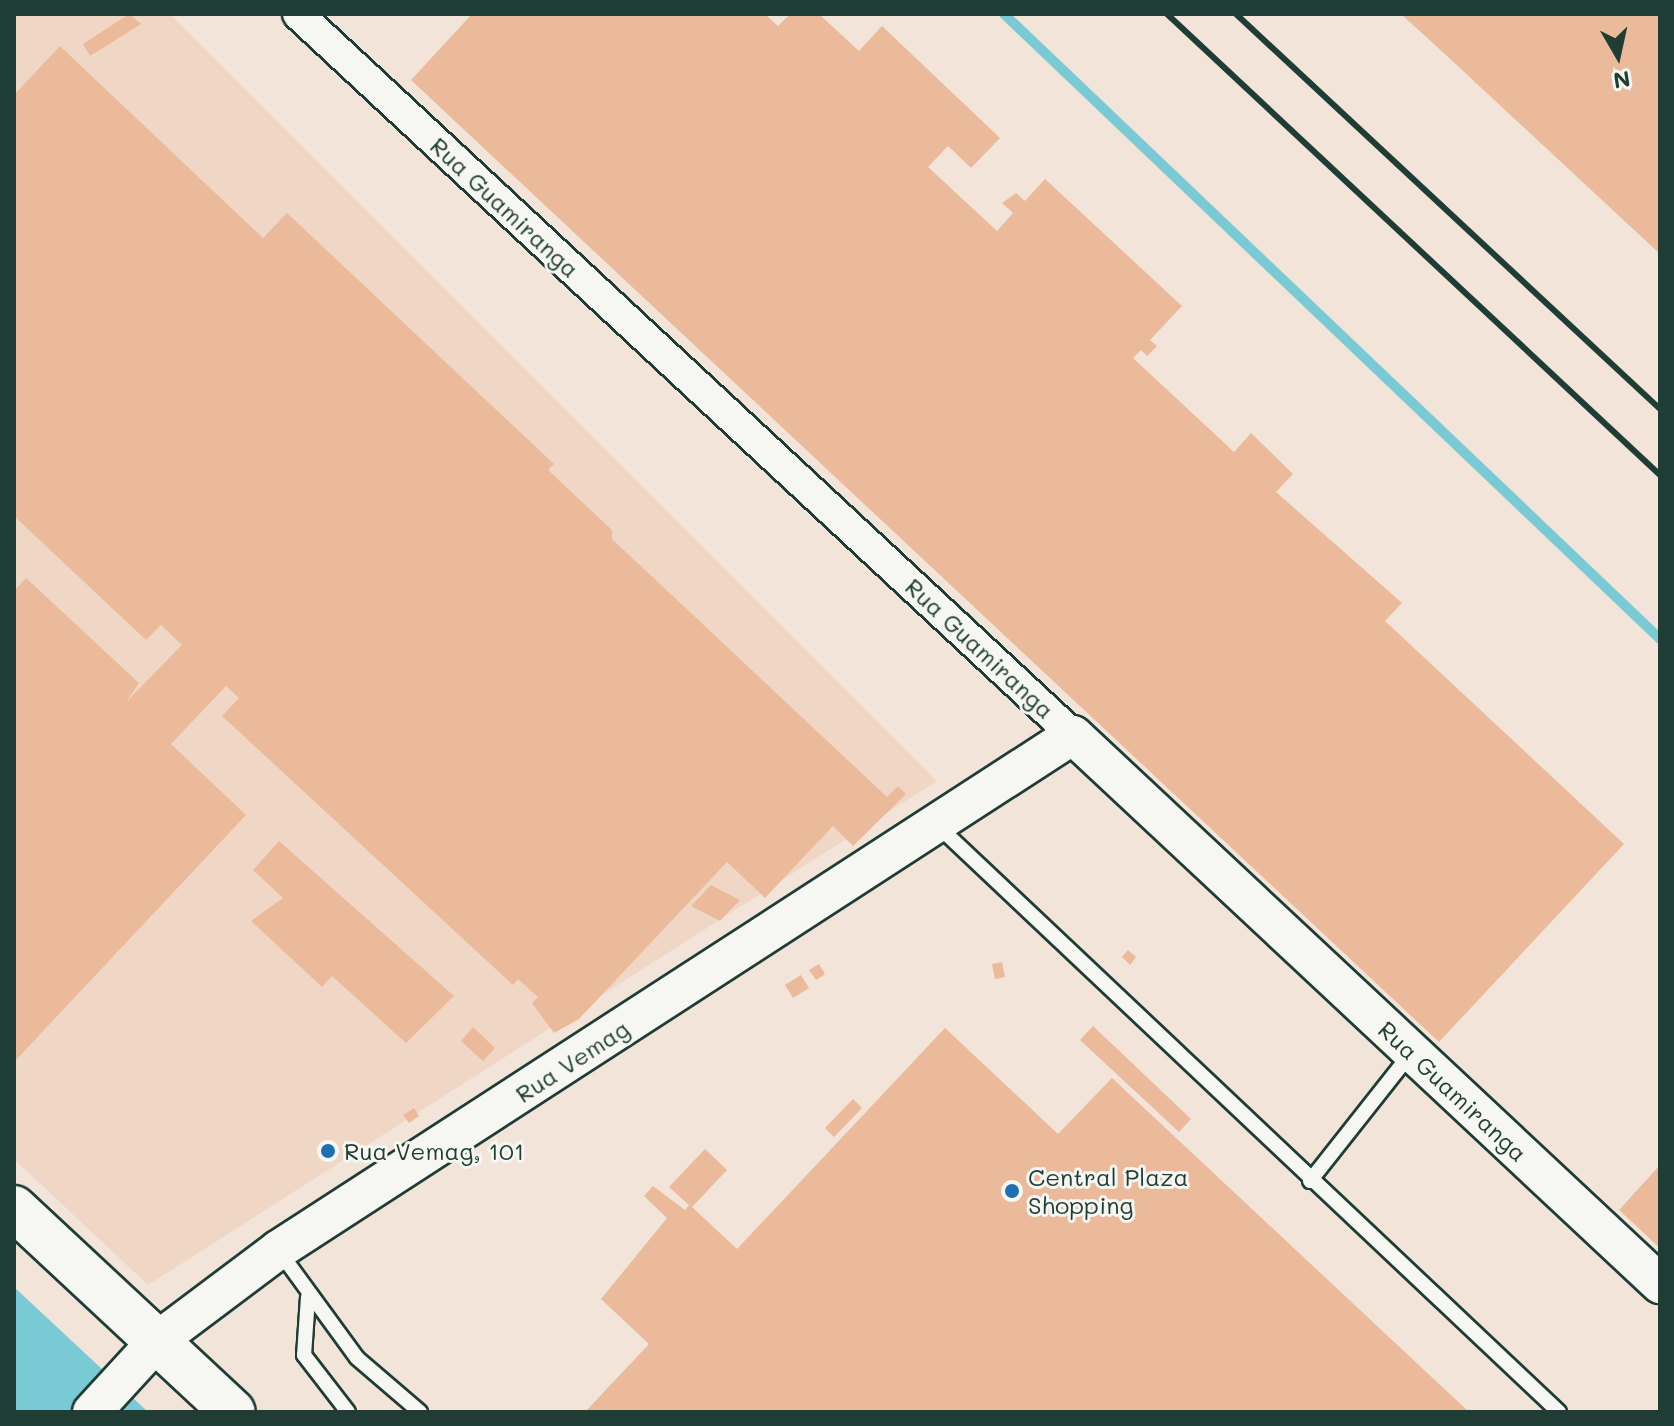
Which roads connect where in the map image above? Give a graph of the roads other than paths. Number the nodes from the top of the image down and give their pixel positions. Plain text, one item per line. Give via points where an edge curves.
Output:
1 (298, 14) edge
2 (1073, 735) junction
3 (938, 826) junction
4 (1411, 1052) junction
5 (1310, 1181) junction
6 (14, 1208) edge
7 (278, 1250) junction
8 (1660, 1284) edge
9 (308, 1297) junction
10 (157, 1341) junction
11 (92, 1412) edge
12 (233, 1412) edge
13 (348, 1412) edge
14 (420, 1412) edge
15 (1559, 1412) edge

1 - 2 street, Rua Guamiranga
2 - 3 street, Rua Vemag
2 - 4 street, Rua Guamiranga
3 - 5 lane
3 - 7 street, Rua Vemag
4 - 5 lane
4 - 8 street, Rua Guamiranga
5 - 15 lane
6 - 10 highway
7 - 9 lane
7 - 10 street, Rua Vemag
9 - 13 lane via 304,1355
9 - 14 lane via 357,1358
10 - 11 street, Rua Vemag
10 - 12 highway

